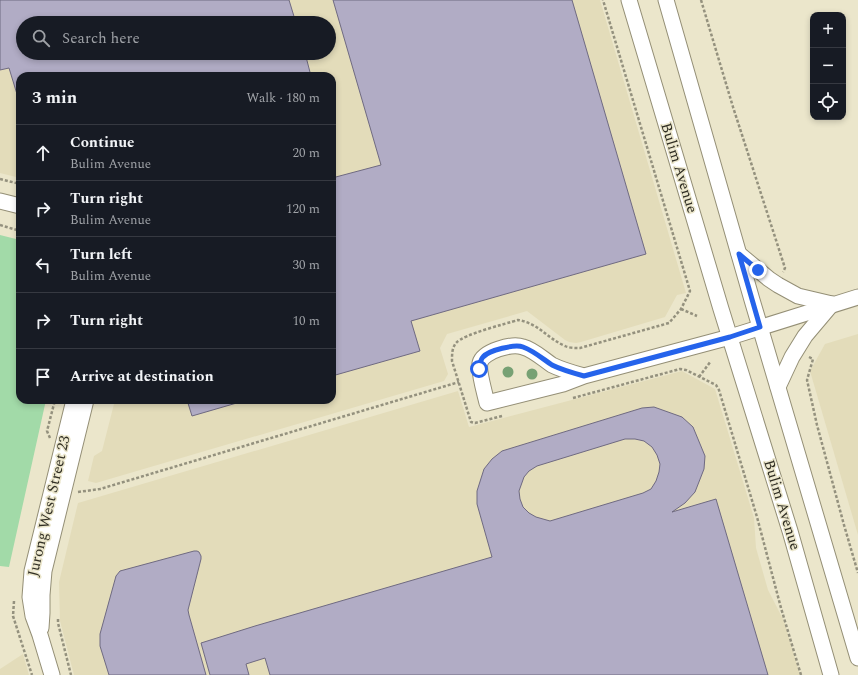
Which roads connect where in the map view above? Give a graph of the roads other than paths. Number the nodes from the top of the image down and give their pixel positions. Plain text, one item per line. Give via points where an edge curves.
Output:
1 (629, 0) edge
2 (666, 0) edge
3 (0, 201) edge
4 (16, 205) edge
5 (739, 254) junction
6 (858, 297) edge
7 (832, 304) junction
8 (760, 327) junction
9 (730, 337) junction
10 (584, 376) junction
11 (778, 387) junction
12 (73, 404) edge
13 (85, 404) edge
14 (40, 635) junction
15 (858, 658) edge
16 (52, 675) edge
17 (831, 675) edge

1 - 9 street, Bulim Avenue
2 - 5 street, Bulim Avenue
3 - 4 street
5 - 7 street via 774,282 798,296
5 - 8 street, Bulim Avenue
6 - 7 street
7 - 8 street
7 - 11 street via 805,336
8 - 9 street
8 - 11 street, Bulim Avenue
9 - 10 street
9 - 17 street, Bulim Avenue
10 - 10 street via 563,384 487,402 479,369 483,357 494,351 522,346 553,365
11 - 15 street, Bulim Avenue
12 - 14 street, Jurong West Street 23 via 32,570 32,616
13 - 14 street, Jurong West Street 23 via 44,570
14 - 16 street, Jurong West Street 23

